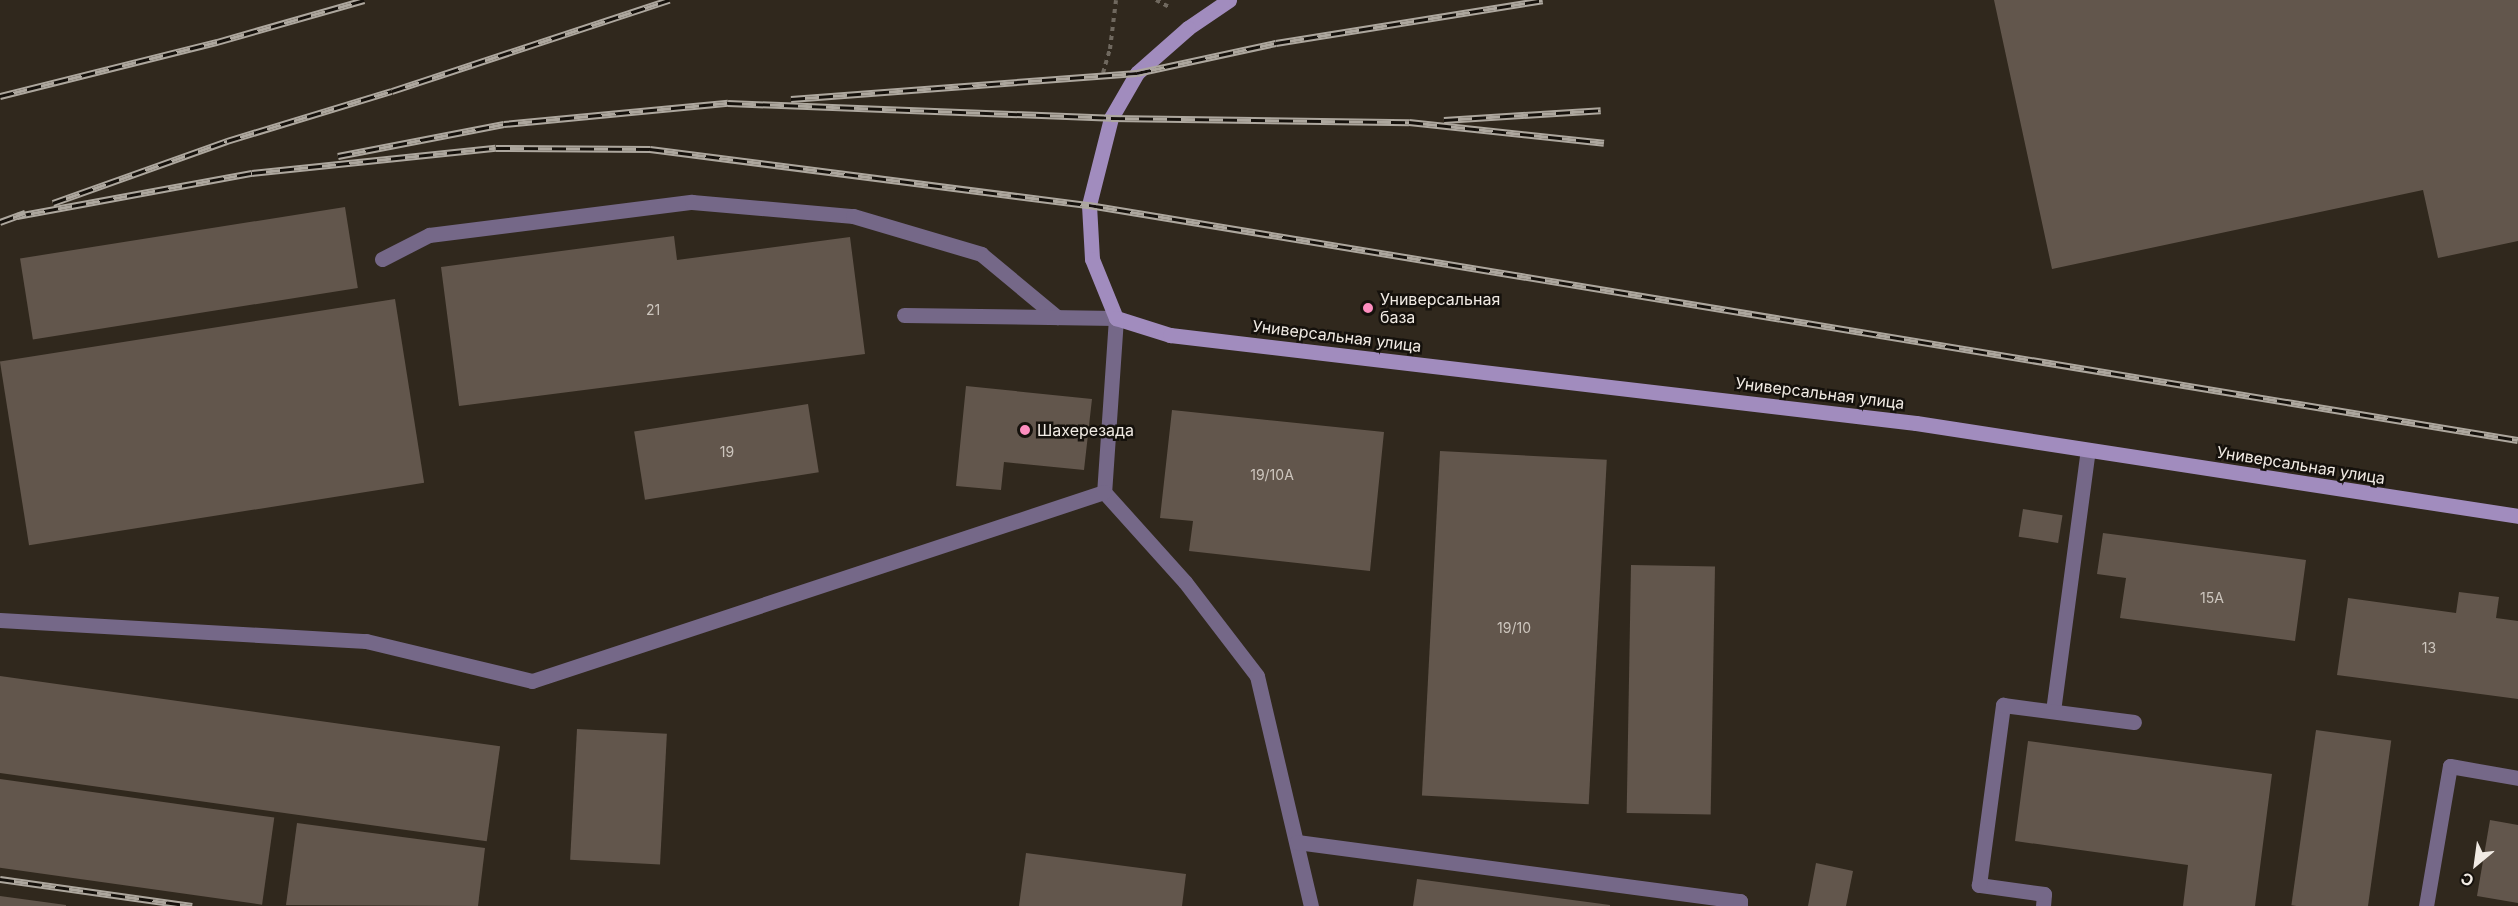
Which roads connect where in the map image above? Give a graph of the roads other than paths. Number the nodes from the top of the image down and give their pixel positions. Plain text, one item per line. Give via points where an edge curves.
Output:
1 (1230, 0) edge
2 (382, 260) dead end
3 (904, 315) dead end
4 (1057, 317) junction
5 (1116, 318) junction
6 (2088, 450) junction
7 (1104, 492) junction
8 (2518, 516) edge
9 (0, 620) edge
10 (2053, 711) junction
11 (2134, 722) dead end
12 (2518, 778) edge
13 (1297, 842) junction
14 (1311, 906) edge
15 (1740, 906) edge
16 (2043, 906) edge
17 (2426, 906) edge

1 - 5 street via 1188,28 1137,73 1111,118 1089,204 1092,260
2 - 4 lane via 429,235 692,202 853,216 981,254
3 - 4 lane
4 - 5 lane
5 - 6 street, Универсальная улица via 1170,335 1916,423
5 - 7 lane
6 - 8 street, Универсальная улица
6 - 10 lane
7 - 9 lane via 532,681 366,641
7 - 13 lane via 1185,582 1257,676
10 - 11 lane
10 - 16 lane via 2003,705 1979,885 2044,894
12 - 17 lane via 2450,766
13 - 14 lane
13 - 15 lane via 1740,901

